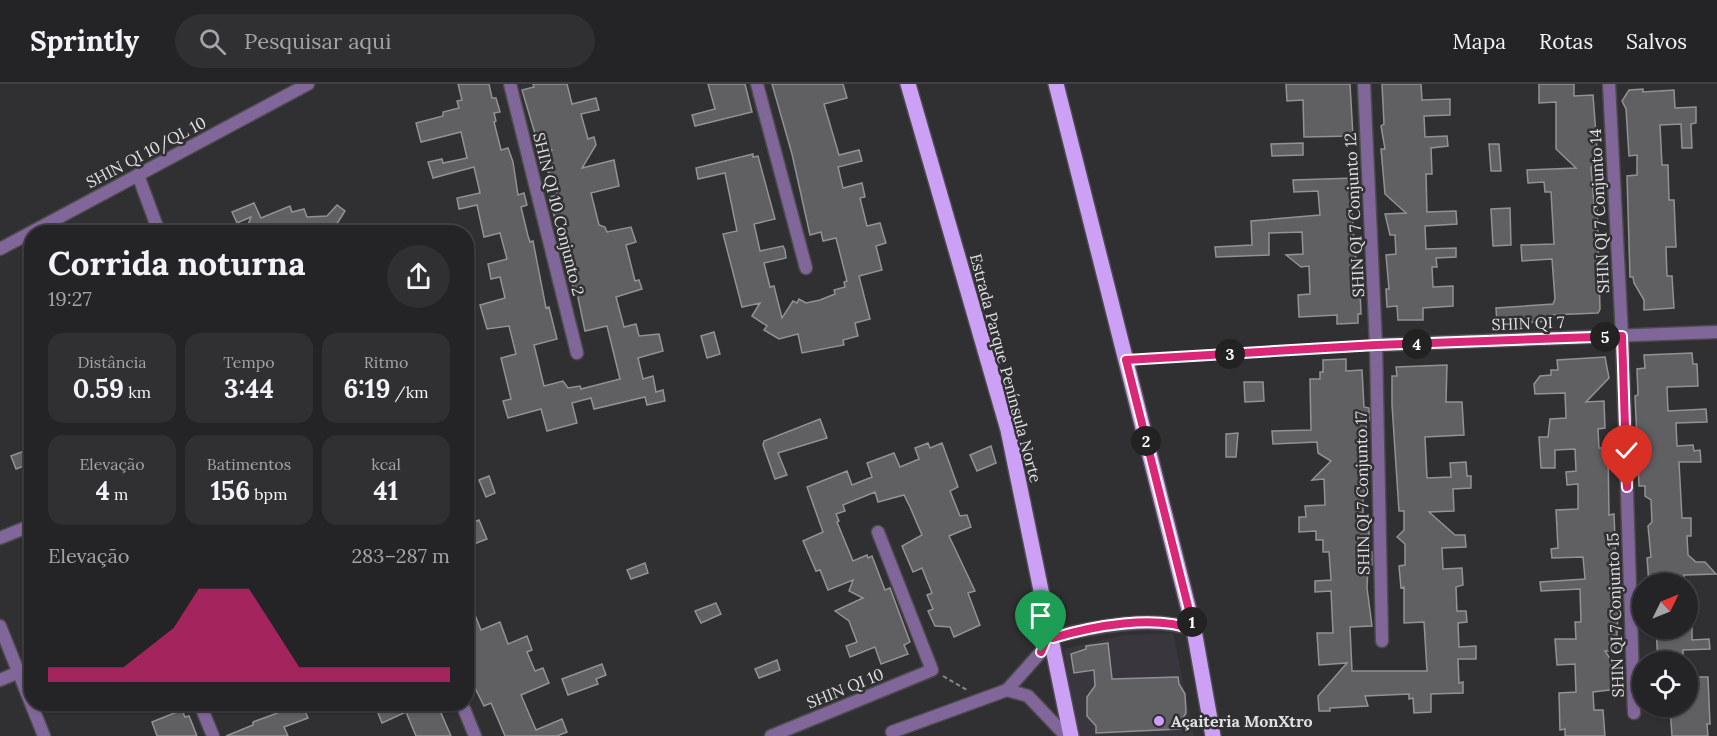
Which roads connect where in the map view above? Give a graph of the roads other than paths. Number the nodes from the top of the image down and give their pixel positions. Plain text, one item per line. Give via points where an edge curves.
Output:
1 (308, 84) edge
2 (510, 84) edge
3 (757, 84) edge
4 (908, 84) edge
5 (1056, 84) edge
6 (1364, 84) edge
7 (1609, 84) edge
8 (138, 175) junction
9 (45, 225) edge
10 (156, 225) edge
11 (24, 236) edge
12 (0, 249) edge
13 (806, 268) dead end
14 (1717, 332) edge
15 (1622, 336) junction
16 (1376, 345) junction
17 (577, 352) dead end
18 (24, 528) edge
19 (878, 532) dead end
20 (0, 538) edge
21 (0, 626) edge
22 (1194, 630) junction
23 (1052, 633) junction
24 (1382, 641) dead end
25 (1632, 651) edge
26 (19, 672) junction
27 (0, 680) edge
28 (24, 684) edge
29 (1007, 690) junction
30 (35, 711) edge
31 (203, 711) edge
32 (465, 711) edge
33 (892, 732) dead end
34 (45, 736) edge
35 (213, 736) edge
36 (475, 736) edge
37 (771, 736) edge
38 (1066, 736) edge
39 (1071, 736) edge
40 (1213, 736) edge

1 - 8 street, SHIN QI 10/QL 10
2 - 17 street, SHIN QI 10 Conjunto 2
3 - 13 street
4 - 23 main road, Estrada Parque Península Norte via 1008,430
5 - 22 main road
6 - 16 street, SHIN QI 7 Conjunto 12
7 - 15 street, SHIN QI 7 Conjunto 14
8 - 9 street, SHIN QI 10/QL 10
8 - 10 street
11 - 12 street, SHIN QI 10/QL 10
14 - 15 street, SHIN QI 7
15 - 16 street, SHIN QI 7
15 - 25 street, SHIN QI 7 Conjunto 15
16 - 24 street, SHIN QI 7 Conjunto 17
18 - 20 street
19 - 37 street, SHIN QI 10 via 932,669
21 - 26 street
22 - 23 street via 1167,621
22 - 40 main road
23 - 29 street via 1041,652
23 - 39 main road, Estrada Parque Península Norte
26 - 27 street
26 - 28 street
29 - 33 street
29 - 38 street via 1028,696
30 - 34 street
31 - 35 street
32 - 36 street

